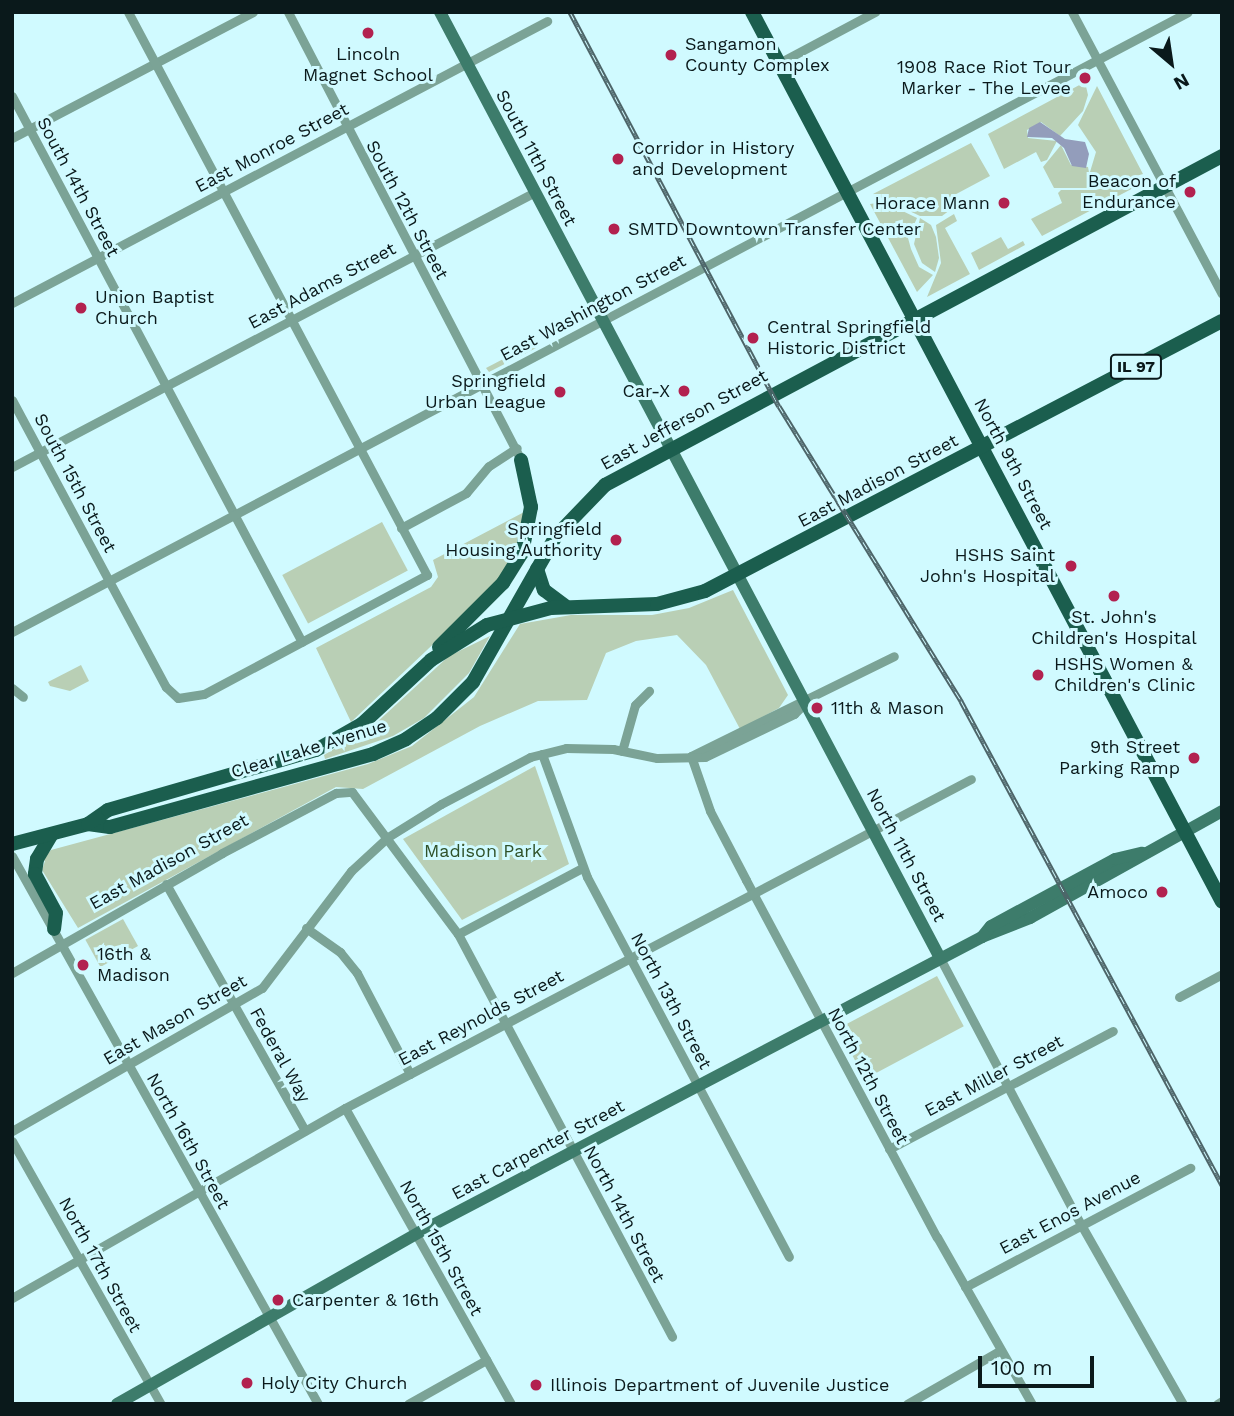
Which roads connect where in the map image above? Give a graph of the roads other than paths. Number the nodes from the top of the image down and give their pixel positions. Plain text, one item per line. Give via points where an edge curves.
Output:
1 (128, 12) edge
2 (253, 12) edge
3 (280, 12) edge
4 (440, 12) edge
5 (752, 12) edge
6 (875, 12) edge
7 (1072, 12) edge
8 (1188, 12) edge
9 (288, 16) edge
10 (547, 20) dead end
11 (1097, 59) junction
12 (779, 63) junction
13 (155, 64) junction
14 (467, 64) junction
15 (12, 96) edge
16 (345, 127) junction
17 (29, 129) junction
18 (12, 138) edge
19 (1222, 156) edge
20 (1164, 186) junction
21 (223, 192) junction
22 (535, 192) junction
23 (847, 192) junction
24 (413, 256) junction
25 (98, 258) junction
26 (1222, 294) edge
27 (12, 303) edge
28 (914, 319) junction
29 (291, 320) junction
30 (603, 320) junction
31 (1222, 321) edge
32 (481, 384) junction
33 (166, 386) junction
34 (12, 400) edge
35 (669, 447) junction
36 (982, 448) junction
37 (359, 449) junction
38 (40, 452) junction
39 (519, 454) junction
40 (12, 467) edge
41 (234, 515) junction
42 (401, 528) junction
43 (537, 569) junction
44 (738, 575) junction
45 (109, 580) junction
46 (565, 606) junction
47 (512, 617) junction
48 (12, 632) edge
49 (302, 642) junction
50 (894, 656) dead end
51 (406, 684) junction
52 (12, 688) edge
53 (649, 691) dead end
54 (23, 698) dead end
55 (805, 703) junction
56 (622, 751) junction
57 (542, 754) junction
58 (691, 756) junction
59 (971, 779) dead end
60 (346, 791) joint
61 (1222, 811) edge
62 (88, 824) junction
63 (873, 830) junction
64 (1185, 830) junction
65 (52, 834) junction
66 (388, 837) junction
67 (12, 844) edge
68 (12, 856) edge
69 (582, 868) junction
70 (166, 884) junction
71 (753, 893) junction
72 (1222, 902) edge
73 (306, 928) junction
74 (54, 929) junction
75 (458, 934) junction
76 (60, 945) junction
77 (630, 958) junction
78 (940, 958) junction
79 (12, 973) edge
80 (1222, 974) edge
81 (1179, 997) dead end
82 (234, 1006) junction
83 (821, 1021) junction
84 (505, 1024) junction
85 (1113, 1031) dead end
86 (128, 1066) junction
87 (410, 1074) junction
88 (698, 1086) junction
89 (1008, 1086) junction
90 (345, 1108) junction
91 (12, 1131) edge
92 (305, 1131) junction
93 (12, 1141) edge
94 (890, 1149) junction
95 (573, 1151) junction
96 (1190, 1168) dead end
97 (199, 1192) junction
98 (1081, 1225) junction
99 (415, 1234) junction
100 (789, 1257) dead end
101 (79, 1260) junction
102 (965, 1287) junction
103 (12, 1298) edge
104 (269, 1316) junction
105 (671, 1337) dead end
106 (1001, 1350) junction
107 (486, 1360) junction
108 (150, 1385) junction
109 (1222, 1401) edge
110 (117, 1404) edge
111 (161, 1404) edge
112 (318, 1404) edge
113 (408, 1404) edge
114 (511, 1404) edge
115 (907, 1404) edge
116 (1031, 1404) edge
117 (1183, 1404) edge
118 (1217, 1404) edge

1 - 13 street
2 - 13 street
3 - 9 street, South 12th Street
4 - 14 street, South 11th Street
5 - 12 main road, North 9th Street
6 - 12 street
7 - 11 street
8 - 11 street, East Washington Street
9 - 16 street, South 12th Street
10 - 14 street, East Monroe Street
11 - 20 street
11 - 23 street, East Washington Street
12 - 23 main road, North 9th Street
13 - 17 street
13 - 21 street
14 - 16 street, East Monroe Street
14 - 22 street, South 11th Street
15 - 17 street, South 14th Street
16 - 21 street, East Monroe Street
16 - 24 street, South 12th Street
17 - 18 street
17 - 25 street, South 14th Street
19 - 20 main road, East Jefferson Street
20 - 26 street
20 - 28 main road, East Jefferson Street
21 - 25 street, East Monroe Street
21 - 29 street
22 - 24 street, East Adams Street
22 - 30 street, South 11th Street
23 - 28 main road, North 9th Street
23 - 30 street, East Washington Street
24 - 29 street, East Adams Street
24 - 32 street, South 12th Street
25 - 27 street, East Monroe Street
25 - 33 street, South 14th Street
28 - 35 main road, East Jefferson Street
28 - 36 main road, North 9th Street
29 - 33 street, East Adams Street
29 - 37 street
30 - 32 street, East Washington Street
30 - 35 street, North 11th Street
31 - 36 main road, East Madison Street / IL 97
32 - 37 street, East Washington Street
32 - 39 street
33 - 38 street, East Adams Street
33 - 41 street, South 14th Street
34 - 38 street, South 15th Street
35 - 43 main road, East Jefferson Street via 593,495 566,523
35 - 44 street, North 11th Street
36 - 44 main road, East Madison Street
36 - 64 main road, North 9th Street
37 - 41 street, East Washington Street
37 - 42 street
38 - 40 street, East Adams Street
38 - 45 street, South 15th Street
39 - 42 street via 488,466 466,493
39 - 51 main road via 531,507 522,553 503,583
41 - 45 street, East Washington Street
41 - 49 street
42 - 49 street via 426,575
43 - 46 main road via 544,590
43 - 47 main road, East Jefferson Street
44 - 46 main road, East Madison Street via 672,602
44 - 55 street, North 11th Street
45 - 48 street, East Washington Street
45 - 49 street via 166,687 178,698 194,698
46 - 47 main road, East Madison Street
47 - 51 main road, Clear Lake Avenue via 451,645
47 - 62 main road, Clear Lake Avenue via 462,695 437,718 392,746 110,827
50 - 55 street, East Mason Street
51 - 62 main road, Clear Lake Avenue via 362,724 316,750 108,810
52 - 54 street
53 - 56 street via 635,705
55 - 58 street, East Mason Street via 789,706
55 - 63 street, North 11th Street
56 - 57 street, East Mason Street via 582,747
56 - 58 street, East Mason Street via 657,758
57 - 66 street, East Mason Street via 441,804
57 - 69 street, North 13th Street
58 - 71 street, North 12th Street via 710,811
59 - 63 street, East Reynolds Street
60 - 66 street, North 14th Street via 356,795
60 - 70 street, East Madison Street
61 - 64 street, East Carpenter Street
62 - 65 main road, Clear Lake Avenue
63 - 71 street, East Reynolds Street
63 - 78 street, North 11th Street
64 - 72 main road, North 9th Street
64 - 78 street, East Carpenter Street via 1142,853 1115,859
65 - 67 main road, Clear Lake Avenue
65 - 74 main road via 35,869 56,913
66 - 73 street, East Mason Street via 333,890
66 - 75 street, North 14th Street
68 - 74 street, North 16th Street
69 - 75 street
69 - 77 street, North 13th Street
70 - 76 street, East Madison Street
70 - 82 street, Federal Way
71 - 77 street, East Reynolds Street
71 - 83 street, North 12th Street
73 - 82 street, East Mason Street via 270,980
73 - 87 street via 340,952 357,973
74 - 76 street, North 16th Street
75 - 84 street, North 14th Street
76 - 79 street, East Madison Street
76 - 86 street, North 16th Street
77 - 84 street, East Reynolds Street
77 - 88 street, North 13th Street
78 - 83 street, East Carpenter Street
78 - 89 street, North 11th Street
80 - 81 street
82 - 86 street, East Mason Street
82 - 92 street, Federal Way
83 - 88 street, East Carpenter Street
83 - 94 street, North 12th Street
84 - 87 street, East Reynolds Street
84 - 95 street, North 14th Street
85 - 89 street, East Miller Street
86 - 91 street, East Mason Street
86 - 97 street, North 16th Street
87 - 90 street, East Reynolds Street
88 - 95 street, East Carpenter Street
88 - 100 street, North 13th Street
89 - 94 street, East Miller Street
89 - 98 street, North 11th Street
90 - 92 street, East Reynolds Street
90 - 99 street, North 15th Street
92 - 97 street, East Reynolds Street
93 - 101 street, North 17th Street
94 - 102 street, North 12th Street
95 - 99 street, East Carpenter Street
95 - 105 street, North 14th Street
96 - 98 street, East Enos Avenue
97 - 101 street, East Reynolds Street
97 - 104 street, North 16th Street
98 - 102 street, East Enos Avenue
98 - 117 street, North 11th Street
99 - 104 street, East Carpenter Street
99 - 107 street, North 15th Street
101 - 103 street, East Reynolds Street
101 - 108 street, North 17th Street
102 - 106 street, North 12th Street
104 - 108 street, East Carpenter Street
104 - 112 street, North 16th Street
106 - 115 street
106 - 116 street, North 12th Street
107 - 113 street
107 - 114 street, North 15th Street
108 - 110 street, East Carpenter Street
108 - 111 street, North 17th Street
109 - 118 street

